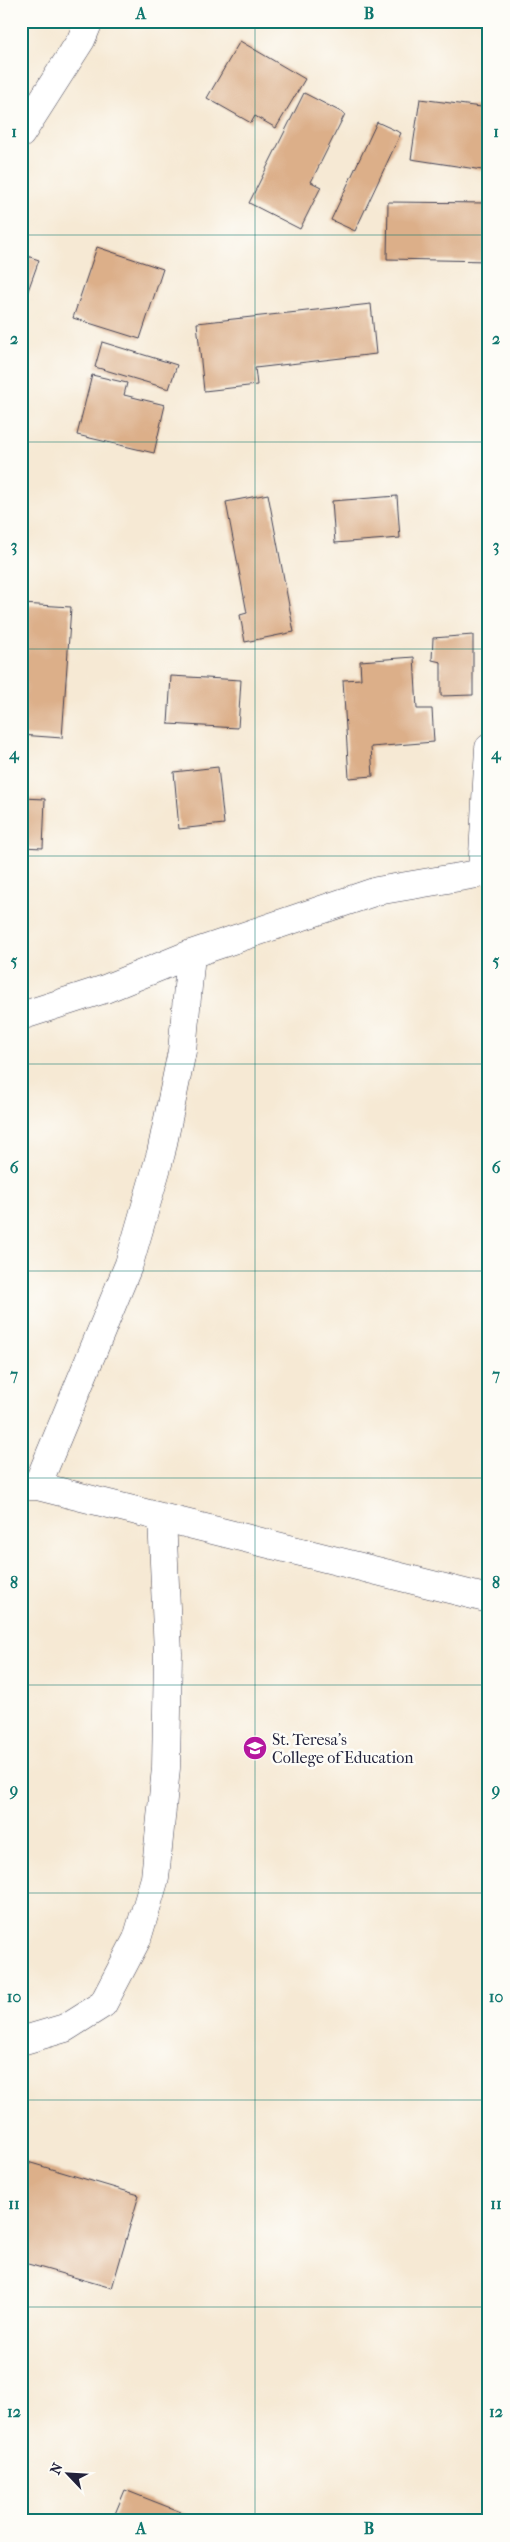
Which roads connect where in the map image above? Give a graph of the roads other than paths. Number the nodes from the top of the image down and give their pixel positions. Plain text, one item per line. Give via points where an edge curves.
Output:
1 (89, 21) edge
2 (21, 134) edge
3 (489, 748) edge
4 (486, 872) edge
5 (191, 954) junction
6 (21, 1016) edge
7 (29, 1486) edge
8 (162, 1517) junction
9 (489, 1599) edge
10 (21, 2041) edge

1 - 2 street via 82,40
3 - 4 street
4 - 5 street via 378,891
5 - 6 street via 105,989
5 - 7 street via 182,1051 161,1153 132,1254
7 - 8 street
8 - 9 street
8 - 10 street via 168,1653 166,1768 155,1878 137,1939 103,2004 65,2028

